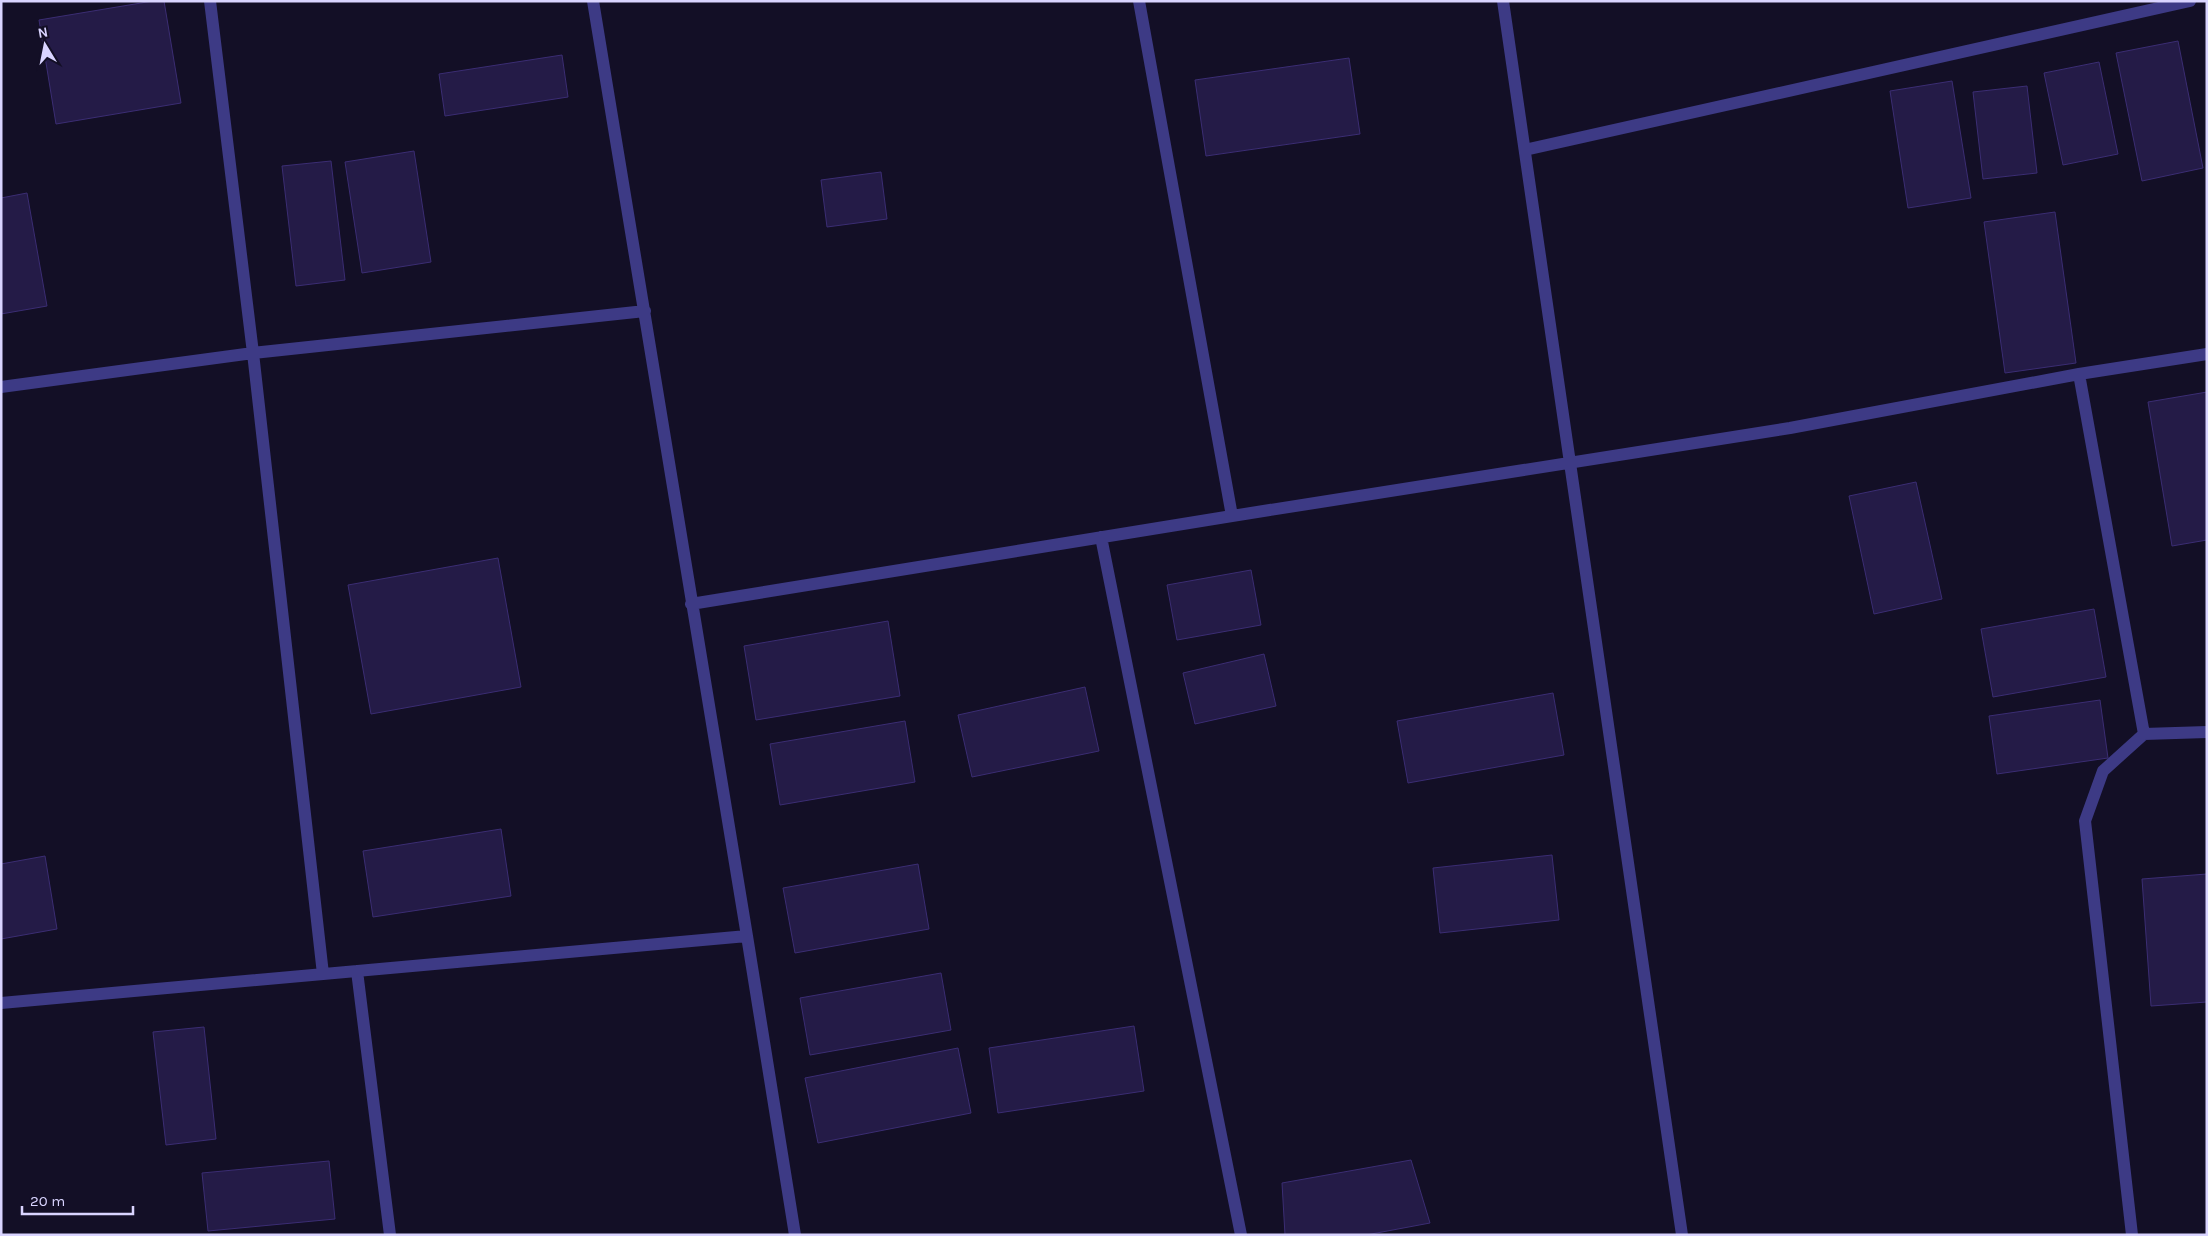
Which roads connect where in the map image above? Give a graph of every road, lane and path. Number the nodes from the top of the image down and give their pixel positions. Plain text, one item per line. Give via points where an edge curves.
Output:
1 (210, 1) edge
2 (593, 1) edge
3 (1139, 1) edge
4 (1502, 1) edge
5 (2190, 1) edge
6 (1525, 150) junction
7 (645, 311) junction
8 (253, 354) junction
9 (2207, 354) edge
10 (2079, 374) junction
11 (1, 387) edge
12 (1569, 462) junction
13 (1232, 516) junction
14 (1101, 537) junction
15 (691, 604) junction
16 (2207, 732) edge
17 (2144, 734) junction
18 (747, 936) junction
19 (357, 971) junction
20 (323, 974) junction
21 (1, 1003) edge
22 (390, 1235) edge
23 (795, 1235) edge
24 (1241, 1235) edge
25 (1682, 1235) edge
26 (2132, 1235) edge

1 - 8 street
2 - 7 street
3 - 13 street
4 - 6 street
5 - 6 street
6 - 12 street
7 - 8 street
7 - 15 street
8 - 11 street
8 - 20 street
9 - 10 street
10 - 12 street via 1790,428
10 - 17 street
12 - 13 street
12 - 25 street
13 - 14 street
14 - 15 street
14 - 24 street
15 - 18 street
16 - 17 street
17 - 26 street via 2103,771 2085,821
18 - 19 street
18 - 23 street
19 - 20 street
19 - 22 street
20 - 21 street

